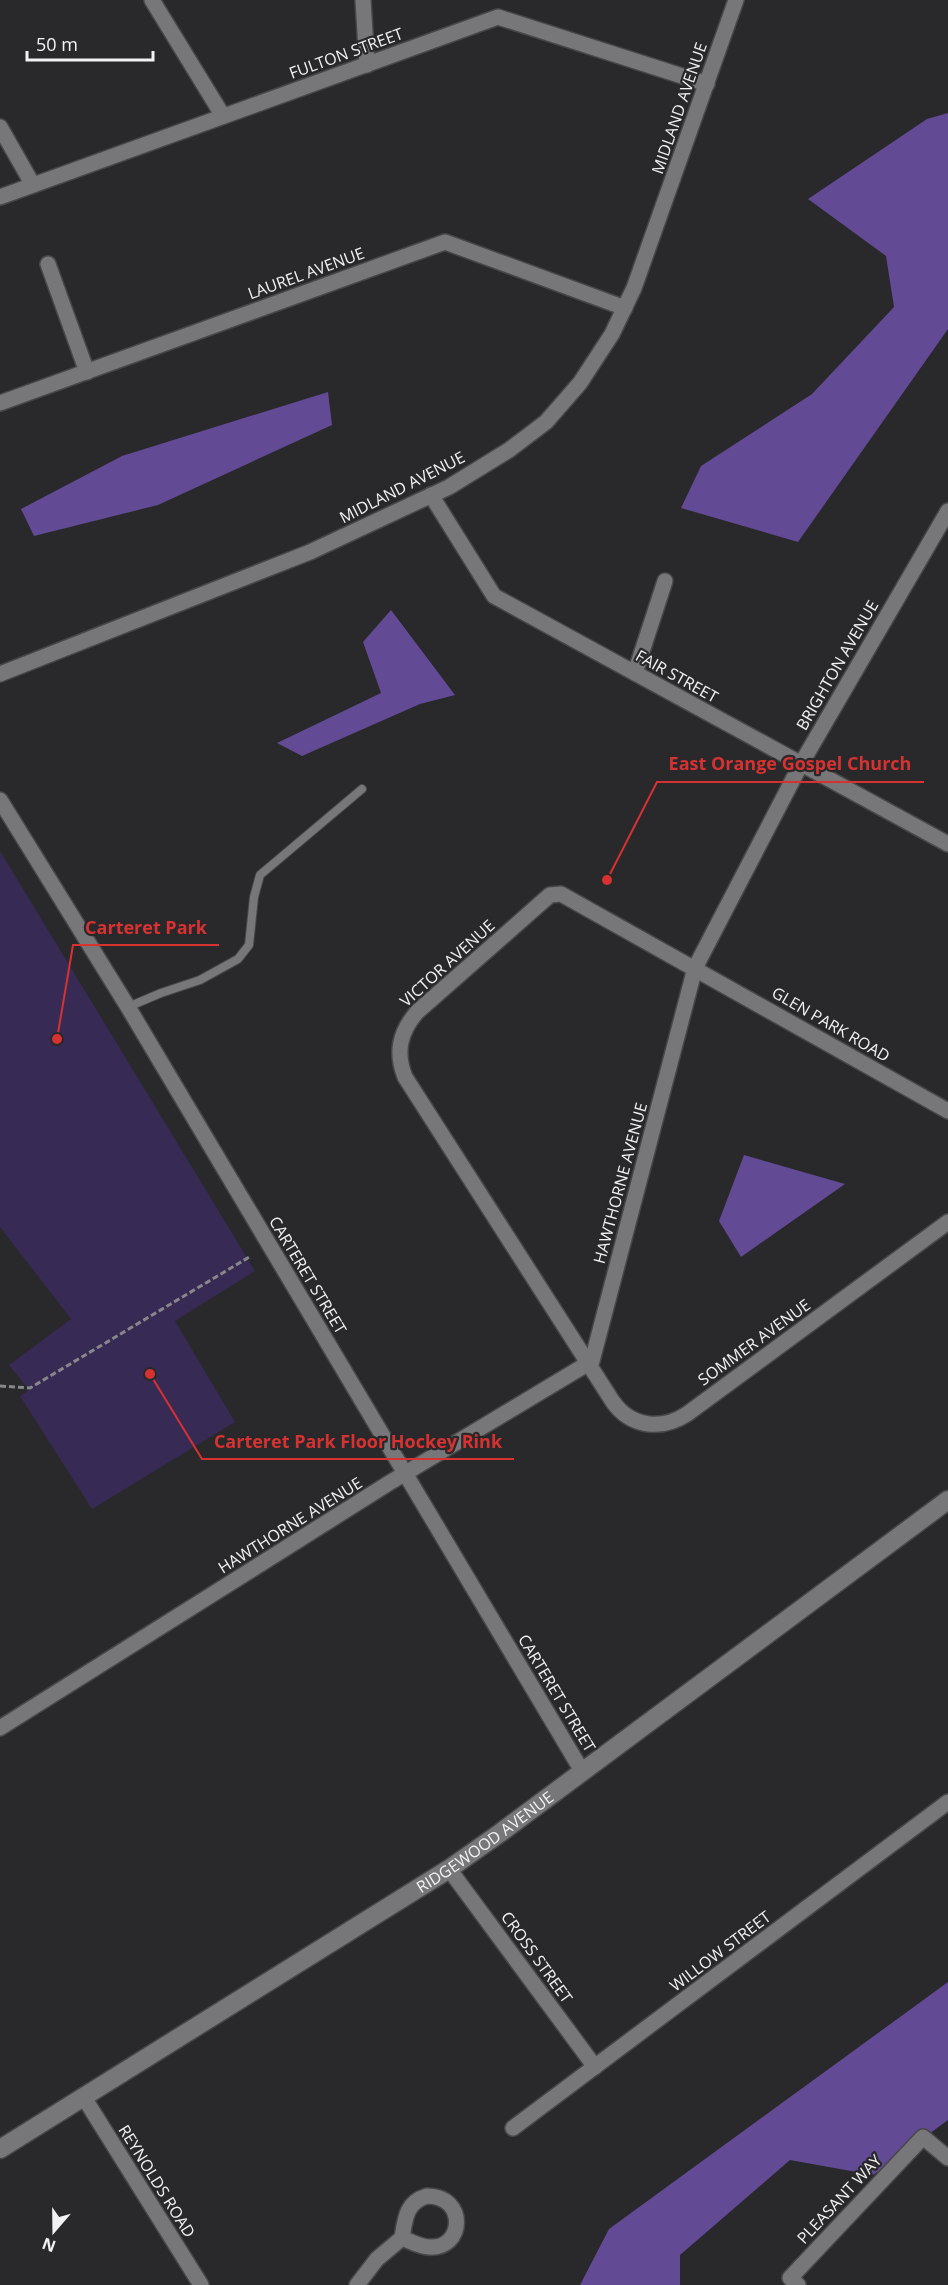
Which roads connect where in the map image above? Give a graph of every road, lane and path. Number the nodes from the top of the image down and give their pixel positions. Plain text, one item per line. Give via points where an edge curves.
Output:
1 (152, 0) edge
2 (363, 0) edge
3 (736, 0) edge
4 (367, 64) junction
5 (707, 84) junction
6 (223, 116) junction
7 (0, 127) edge
8 (33, 185) junction
9 (0, 197) edge
10 (48, 264) dead end
11 (625, 308) junction
12 (87, 372) junction
13 (0, 403) edge
14 (431, 495) junction
15 (948, 511) edge
16 (665, 581) dead end
17 (635, 673) junction
18 (0, 674) edge
19 (801, 764) junction
20 (362, 789) dead end
21 (0, 800) edge
22 (948, 844) edge
23 (696, 968) junction
24 (128, 1007) junction
25 (948, 1111) edge
26 (948, 1222) edge
27 (251, 1256) dead end
28 (588, 1363) junction
29 (0, 1386) edge
30 (404, 1473) junction
31 (948, 1500) edge
32 (0, 1728) edge
33 (582, 1771) junction
34 (948, 1802) edge
35 (449, 1869) junction
36 (595, 2067) junction
37 (83, 2096) junction
38 (513, 2128) dead end
39 (0, 2149) edge
40 (948, 2158) edge
41 (402, 2238) dead end
42 (201, 2285) edge
43 (357, 2285) edge
44 (798, 2285) edge

1 - 6 street
2 - 4 street
3 - 5 street, MIDLAND AVENUE
4 - 5 street, FULTON STREET via 498,17
4 - 6 street, FULTON STREET
5 - 11 street, MIDLAND AVENUE
6 - 8 street, FULTON STREET
7 - 8 street
8 - 9 street, FULTON STREET
10 - 12 street
11 - 12 street, LAUREL AVENUE via 445,242
11 - 14 street, MIDLAND AVENUE via 580,383 546,422 509,450
12 - 13 street, LAUREL AVENUE
14 - 17 street, FAIR STREET via 494,596
14 - 18 street, MIDLAND AVENUE via 310,552
15 - 19 street, BRIGHTON AVENUE
16 - 17 street
17 - 19 street, FAIR STREET
19 - 22 street, FAIR STREET
19 - 23 street, BRIGHTON AVENUE
20 - 24 lane via 260,875 249,945 238,959 200,980
21 - 24 street, CARTERET STREET
23 - 25 street, GLEN PARK ROAD
23 - 28 street, HAWTHORNE AVENUE via 592,1361
23 - 28 street, VICTOR AVENUE via 561,894 550,895 417,1012 400,1039 399,1055 405,1077
24 - 30 street, CARTERET STREET
26 - 28 street, SOMMER AVENUE via 668,1424 652,1425 627,1416
27 - 29 path via 30,1388
28 - 30 street, HAWTHORNE AVENUE
30 - 32 street, HAWTHORNE AVENUE
30 - 33 street, CARTERET STREET
31 - 33 street, RIDGEWOOD AVENUE
33 - 35 street, RIDGEWOOD AVENUE
34 - 36 street, WILLOW STREET
35 - 36 street, CROSS STREET
35 - 37 street, RIDGEWOOD AVENUE
36 - 38 street, WILLOW STREET
37 - 39 street, RIDGEWOOD AVENUE
37 - 42 street, REYNOLDS ROAD
40 - 44 street, PLEASANT WAY via 923,2137 790,2278
41 - 43 street via 377,2259

